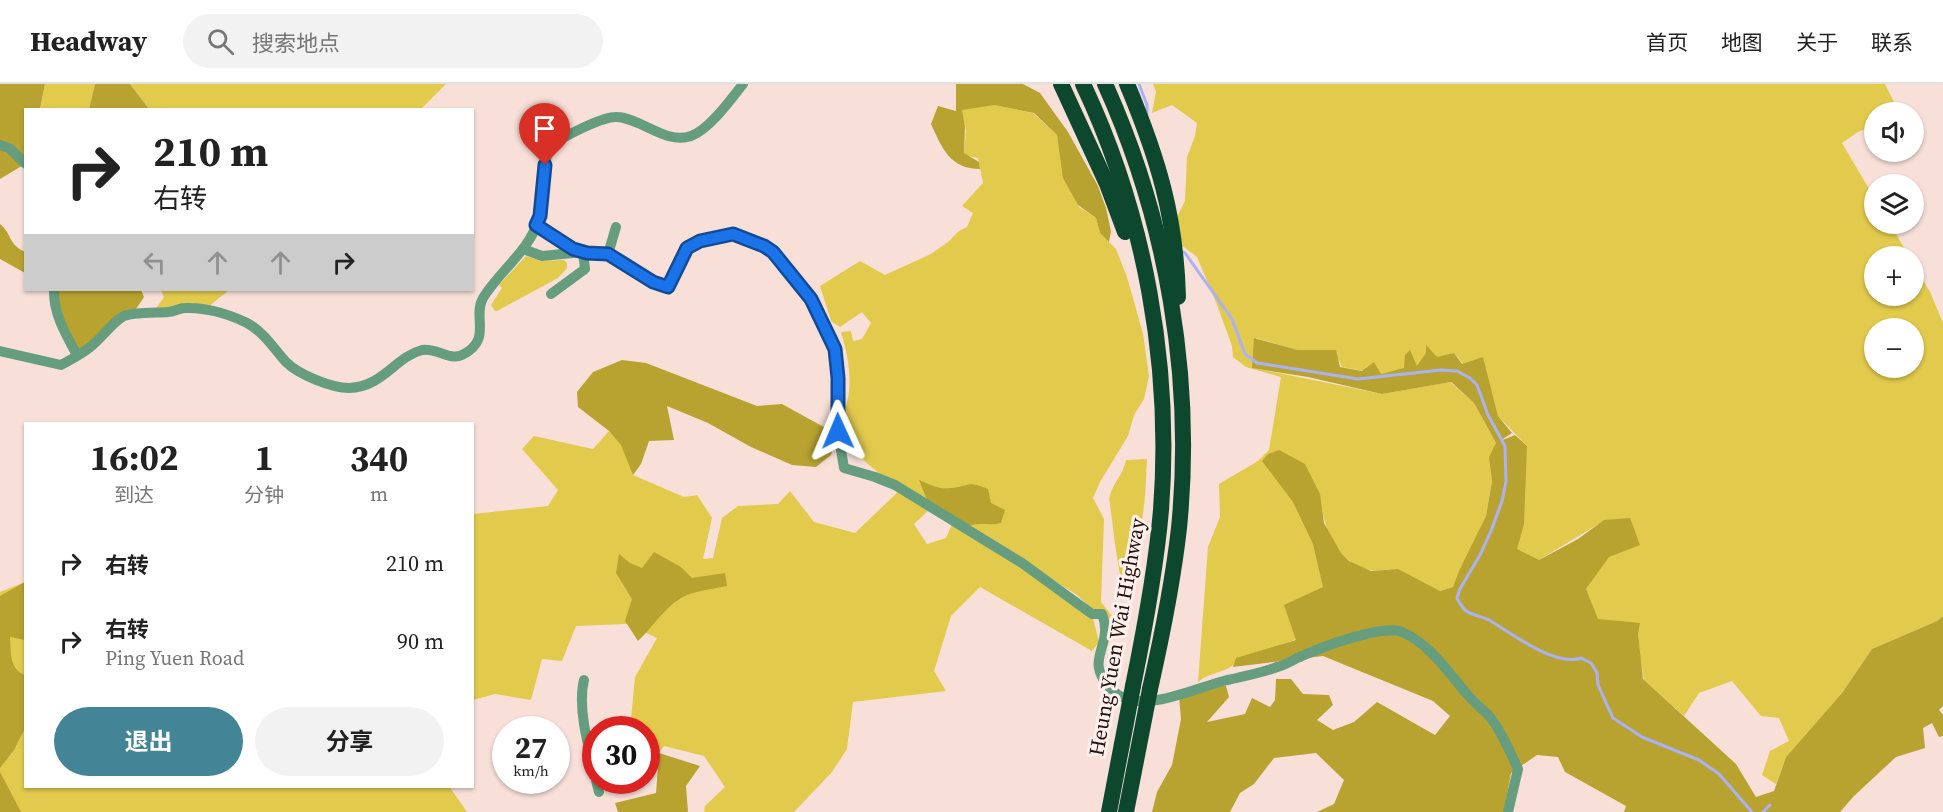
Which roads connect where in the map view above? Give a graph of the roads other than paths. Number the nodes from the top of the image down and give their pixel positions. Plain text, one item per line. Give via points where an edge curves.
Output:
1 (743, 84) edge
2 (1061, 84) edge
3 (1083, 84) edge
4 (1105, 84) edge
5 (1127, 84) edge
6 (0, 144) edge
7 (24, 162) edge
8 (536, 225) junction
9 (616, 227) dead end
10 (523, 249) junction
11 (583, 252) junction
12 (608, 254) junction
13 (1172, 274) junction
14 (1143, 281) junction
15 (54, 291) edge
16 (551, 294) dead end
17 (0, 351) edge
18 (77, 356) junction
19 (584, 680) dead end
20 (584, 716) edge
21 (1109, 812) edge
22 (1126, 812) edge
23 (1508, 812) edge

1 - 8 street via 707,125 691,136 665,135 627,118 609,117 558,141 550,148 545,165
2 - 14 highway via 1107,184
3 - 14 highway via 1126,197
4 - 13 highway
5 - 13 highway via 1167,199 1176,244
6 - 7 street
8 - 10 street
8 - 11 street
9 - 12 street
10 - 11 street via 542,256
10 - 18 street via 483,299 480,336 470,349 460,356 420,351 382,377 360,386 344,387 313,378 291,366 247,323 218,312 183,307 172,312 124,315
11 - 12 street
11 - 16 street via 585,269
12 - 23 street via 668,287 687,248 700,241 733,234 773,252 811,299 835,349 837,426 843,468 895,485 1022,563 1092,614 1102,614 1106,635 1097,664 1112,691 1125,700 1170,698 1278,667 1378,630 1400,631 1420,642 1440,661 1490,718 1518,769
13 - 22 highway, Heung Yuen Wai Highway, bridge via 1183,445 1179,526 1166,618
14 - 21 highway, Heung Yuen Wai Highway, bridge via 1160,368 1161,509 1153,577
15 - 18 street via 61,325
17 - 18 street via 61,365
19 - 20 street

